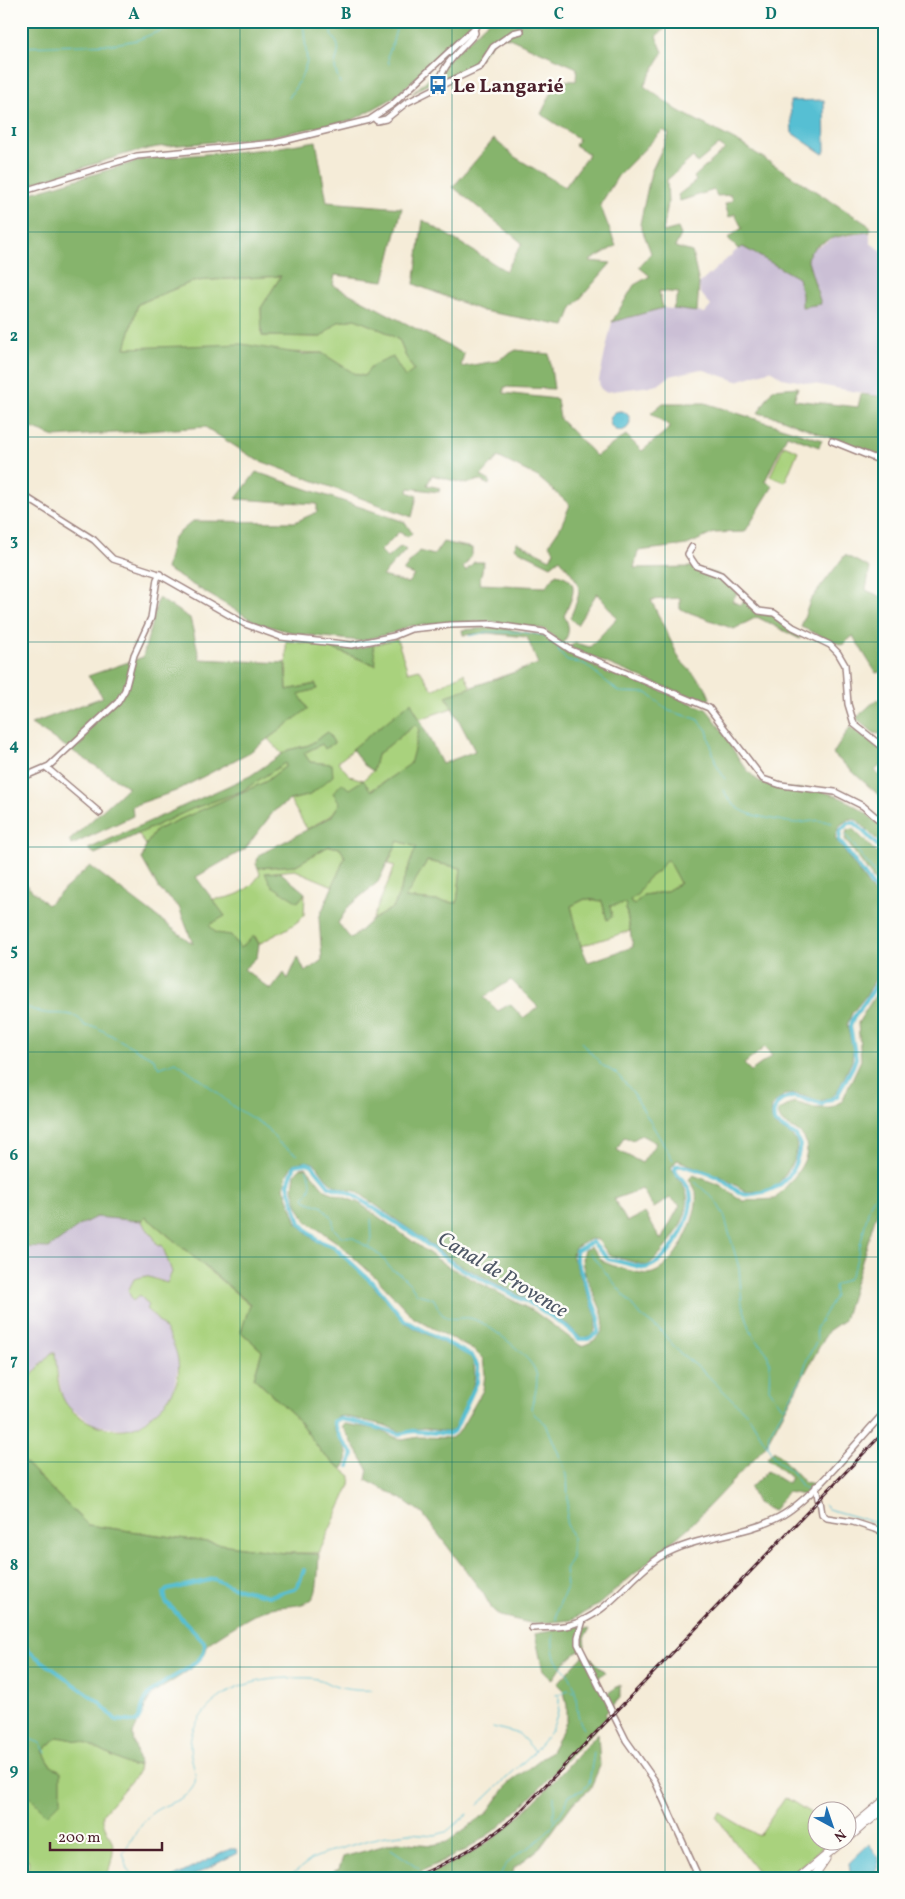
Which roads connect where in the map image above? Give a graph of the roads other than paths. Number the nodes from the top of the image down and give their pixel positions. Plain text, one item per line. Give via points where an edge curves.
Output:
1 (482, 21) edge
2 (474, 29) junction
3 (521, 31) dead end
4 (442, 86) junction
5 (374, 118) junction
6 (21, 192) edge
7 (832, 441) dead end
8 (884, 462) edge
9 (21, 494) edge
10 (692, 547) dead end
11 (160, 574) junction
12 (884, 748) edge
13 (47, 768) junction
14 (21, 778) edge
15 (100, 813) dead end
16 (884, 824) edge
17 (884, 1413) edge
18 (816, 1486) junction
19 (884, 1532) edge
20 (583, 1620) junction
21 (532, 1628) dead end
22 (884, 1801) edge
23 (884, 1809) edge
24 (867, 1822) joint
25 (858, 1823) edge
26 (858, 1830) edge
27 (824, 1852) edge
28 (831, 1852) edge
29 (834, 1852) edge
30 (699, 1878) edge
31 (792, 1878) edge
32 (799, 1878) edge
33 (814, 1878) edge

1 - 2 street
2 - 4 street via 470,40 444,69 440,81
2 - 5 street
3 - 4 street via 493,47 480,67
4 - 5 street via 406,104 384,120
5 - 6 street via 275,144 137,156
7 - 8 street
9 - 11 street via 94,540 113,559
10 - 12 street via 688,554 693,563 721,575 759,611 774,613 793,627 830,645 838,653 845,665 848,704 854,724
11 - 13 street via 151,618 134,655 122,696 114,708
11 - 16 street via 245,624 300,641 352,645 394,636 412,628 470,624 544,632 571,650 709,708 763,779 781,785 835,792 863,806
13 - 14 street
13 - 15 street
17 - 18 street
18 - 19 street via 822,1514 827,1518
18 - 20 street via 778,1518 668,1553 646,1567 600,1610
20 - 21 street via 563,1626
20 - 30 street via 577,1640 586,1662 626,1740 654,1781
22 - 25 highway
23 - 24 highway
24 - 26 main road
27 - 31 main road
28 - 32 main road
29 - 33 main road via 821,1864

